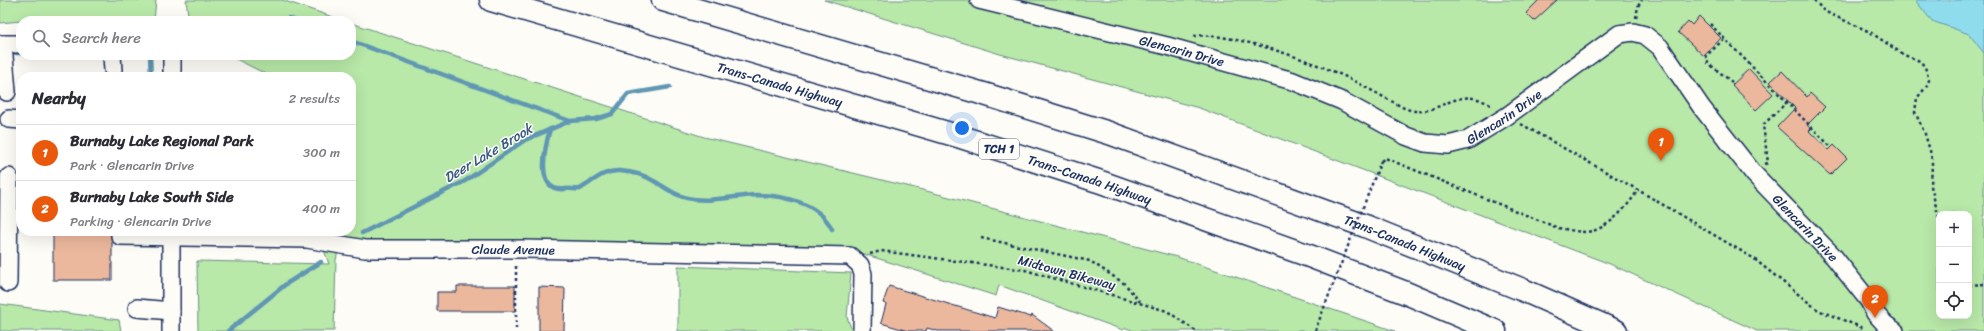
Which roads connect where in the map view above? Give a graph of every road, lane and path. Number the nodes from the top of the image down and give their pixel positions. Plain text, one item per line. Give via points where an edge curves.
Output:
1 (491, 0) edge
2 (663, 0) edge
3 (979, 0) edge
4 (1814, 0) edge
5 (1710, 24) dead end
6 (1724, 39) junction
7 (1, 44) edge
8 (16, 44) edge
9 (1167, 46) junction
10 (172, 60) edge
11 (172, 72) edge
12 (1732, 82) dead end
13 (4, 84) edge
14 (1787, 102) junction
15 (1499, 111) dead end
16 (1517, 122) dead end
17 (1830, 146) dead end
18 (1754, 174) junction
19 (8, 177) dead end
20 (1638, 190) junction
21 (4, 199) edge
22 (1937, 211) edge
23 (171, 236) edge
24 (239, 236) edge
25 (981, 238) dead end
26 (855, 259) junction
27 (516, 266) dead end
28 (8, 283) dead end
29 (1984, 284) edge
30 (1972, 285) edge
31 (1140, 303) junction
32 (137, 308) dead end
33 (171, 311) junction
34 (1863, 328) dead end
35 (171, 331) edge
36 (516, 331) edge
37 (862, 331) edge
38 (1196, 331) edge
39 (1315, 331) edge
40 (1495, 331) edge
41 (1616, 331) edge
42 (1895, 331) edge

1 - 40 highway, Trans-Canada Highway / TCH 1 via 961,137 1098,181 1304,254
2 - 41 highway, Trans-Canada Highway via 1109,133 1365,226
3 - 9 street, Glencarin Drive
4 - 22 path via 1824,11 1870,32 1925,66 1929,80 1917,98 1915,112 1931,154 1931,186
5 - 6 path
6 - 12 path via 1706,56 1708,63
6 - 14 path
7 - 8 street
7 - 13 street
9 - 15 path via 1190,36 1225,38 1307,61 1409,110 1422,112 1451,100 1468,97 1484,101
9 - 18 street, Glencarin Drive via 1293,81 1342,101 1406,136 1425,143 1448,145 1468,140 1507,116 1619,34 1633,32 1645,35 1660,47 1702,108
10 - 11 street
14 - 17 path
14 - 18 path via 1763,125 1768,163
16 - 20 path
18 - 42 street, Glencarin Drive via 1834,257 1875,312
19 - 21 street
20 - 34 path via 1753,258 1818,310
20 - 39 path, bridge via 1632,201 1619,214 1605,225 1586,232 1558,228 1385,158 1381,161
21 - 28 street
23 - 33 street
24 - 26 street, Claude Avenue via 307,238 365,249 844,255
25 - 31 path via 1090,261 1125,284
26 - 31 path, Midtown Bikeway via 881,251 1025,270
26 - 37 street via 863,274
27 - 36 path
29 - 30 path
31 - 38 path, Midtown Bikeway via 1167,311
32 - 33 street
33 - 35 street

